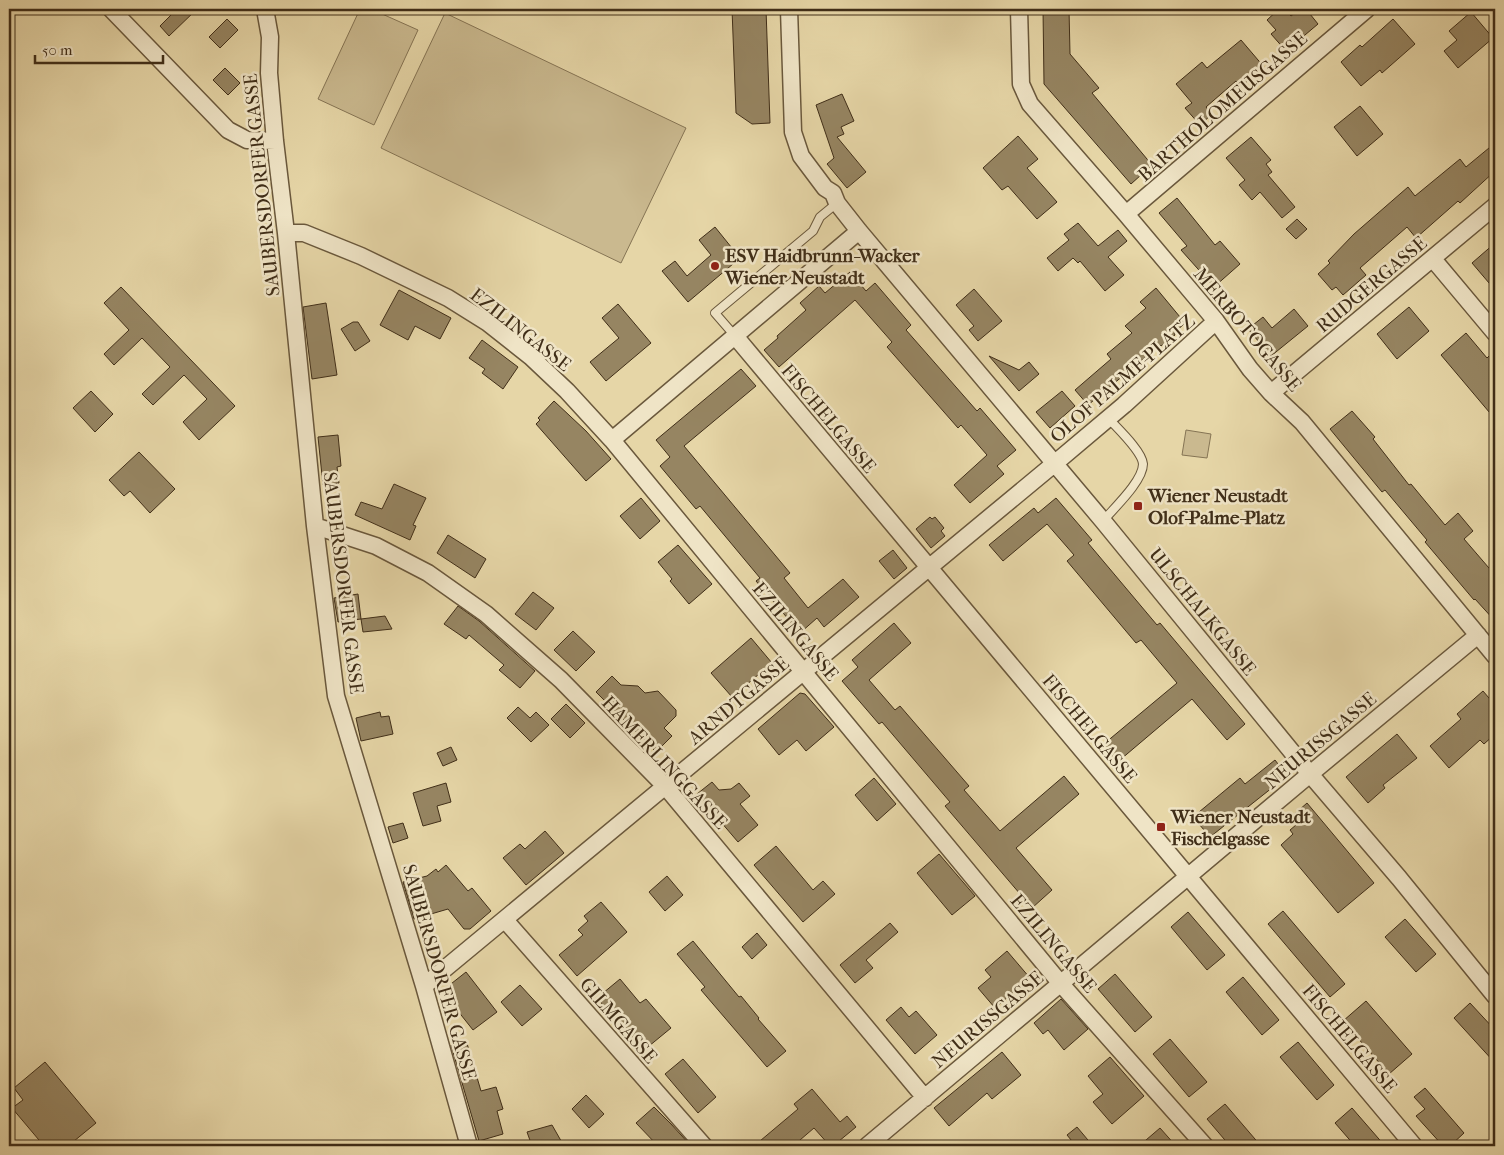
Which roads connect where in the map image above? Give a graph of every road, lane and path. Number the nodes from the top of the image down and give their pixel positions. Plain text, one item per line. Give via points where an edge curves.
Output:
1 (111, 9) edge
2 (265, 9) edge
3 (790, 9) edge
4 (1019, 9) edge
5 (1367, 9) edge
6 (275, 141) junction
7 (837, 202) junction
8 (1495, 206) edge
9 (1126, 214) junction
10 (859, 231) junction
11 (286, 233) junction
12 (1433, 259) junction
13 (1216, 321) junction
14 (1495, 333) edge
15 (734, 336) junction
16 (1271, 393) junction
17 (1108, 418) junction
18 (612, 440) junction
19 (1054, 464) junction
20 (1104, 521) junction
21 (315, 526) junction
22 (929, 568) junction
23 (1478, 635) junction
24 (1495, 656) edge
25 (804, 672) junction
26 (1310, 774) junction
27 (665, 786) junction
28 (1189, 876) junction
29 (504, 920) junction
30 (1061, 984) junction
31 (424, 986) junction
32 (1495, 996) edge
33 (925, 1098) junction
34 (469, 1146) edge
35 (704, 1146) edge
36 (867, 1146) edge
37 (1205, 1146) edge
38 (1414, 1146) edge

1 - 6 street via 228,130 247,140
2 - 6 street, SAUBERSDORFER GASSE via 270,37 269,73
3 - 7 street, ULSCHALKGASSE via 793,132 801,156
4 - 9 street, MERBOTOGASSE via 1022,84 1030,104
5 - 9 street, BARTHOLOMEUSGASSE
6 - 11 street, SAUBERSDORFER GASSE
7 - 10 street, ULSCHALKGASSE
7 - 15 lane via 820,216 813,231 715,313
8 - 12 street, RUDGERGASSE
9 - 13 street, MERBOTOGASSE
10 - 15 street
10 - 19 street, ULSCHALKGASSE
11 - 18 street, EZILINGASSE via 304,234 361,256 448,298 488,323 561,385
11 - 21 street, SAUBERSDORFER GASSE
12 - 14 street
12 - 16 street, RUDGERGASSE
13 - 16 street, MERBOTOGASSE
13 - 17 street, OLOF PALME-PLATZ
15 - 18 street
15 - 22 street, FISCHELGASSE
16 - 23 street, MERBOTOGASSE via 1302,422
17 - 19 street, OLOF PALME-PLATZ
17 - 20 lane via 1137,451 1143,464 1139,477
18 - 25 street, EZILINGASSE
19 - 20 street, ULSCHALKGASSE
19 - 22 street, ARNDTGASSE
20 - 26 street, ULSCHALKGASSE
21 - 27 street, HAMERLINGGASSE via 376,546 428,574 486,614 560,680
21 - 31 street, SAUBERSDORFER GASSE via 336,696
22 - 25 street, ARNDTGASSE
22 - 28 street, FISCHELGASSE
23 - 24 street, MERBOTOGASSE
23 - 26 street, NEURISSGASSE
25 - 27 street, ARNDTGASSE
25 - 30 street, EZILINGASSE
26 - 28 street, NEURISSGASSE
26 - 32 street, ULSCHALKGASSE
27 - 29 street, ARNDTGASSE
27 - 33 street, HAMERLINGGASSE
28 - 30 street, NEURISSGASSE
28 - 38 street, FISCHELGASSE
29 - 31 street, ARNDTGASSE
29 - 35 street, GILMGASSE
30 - 33 street, NEURISSGASSE
30 - 37 street, EZILINGASSE
31 - 34 street, SAUBERSDORFER GASSE
33 - 36 street, NEURISSGASSE

